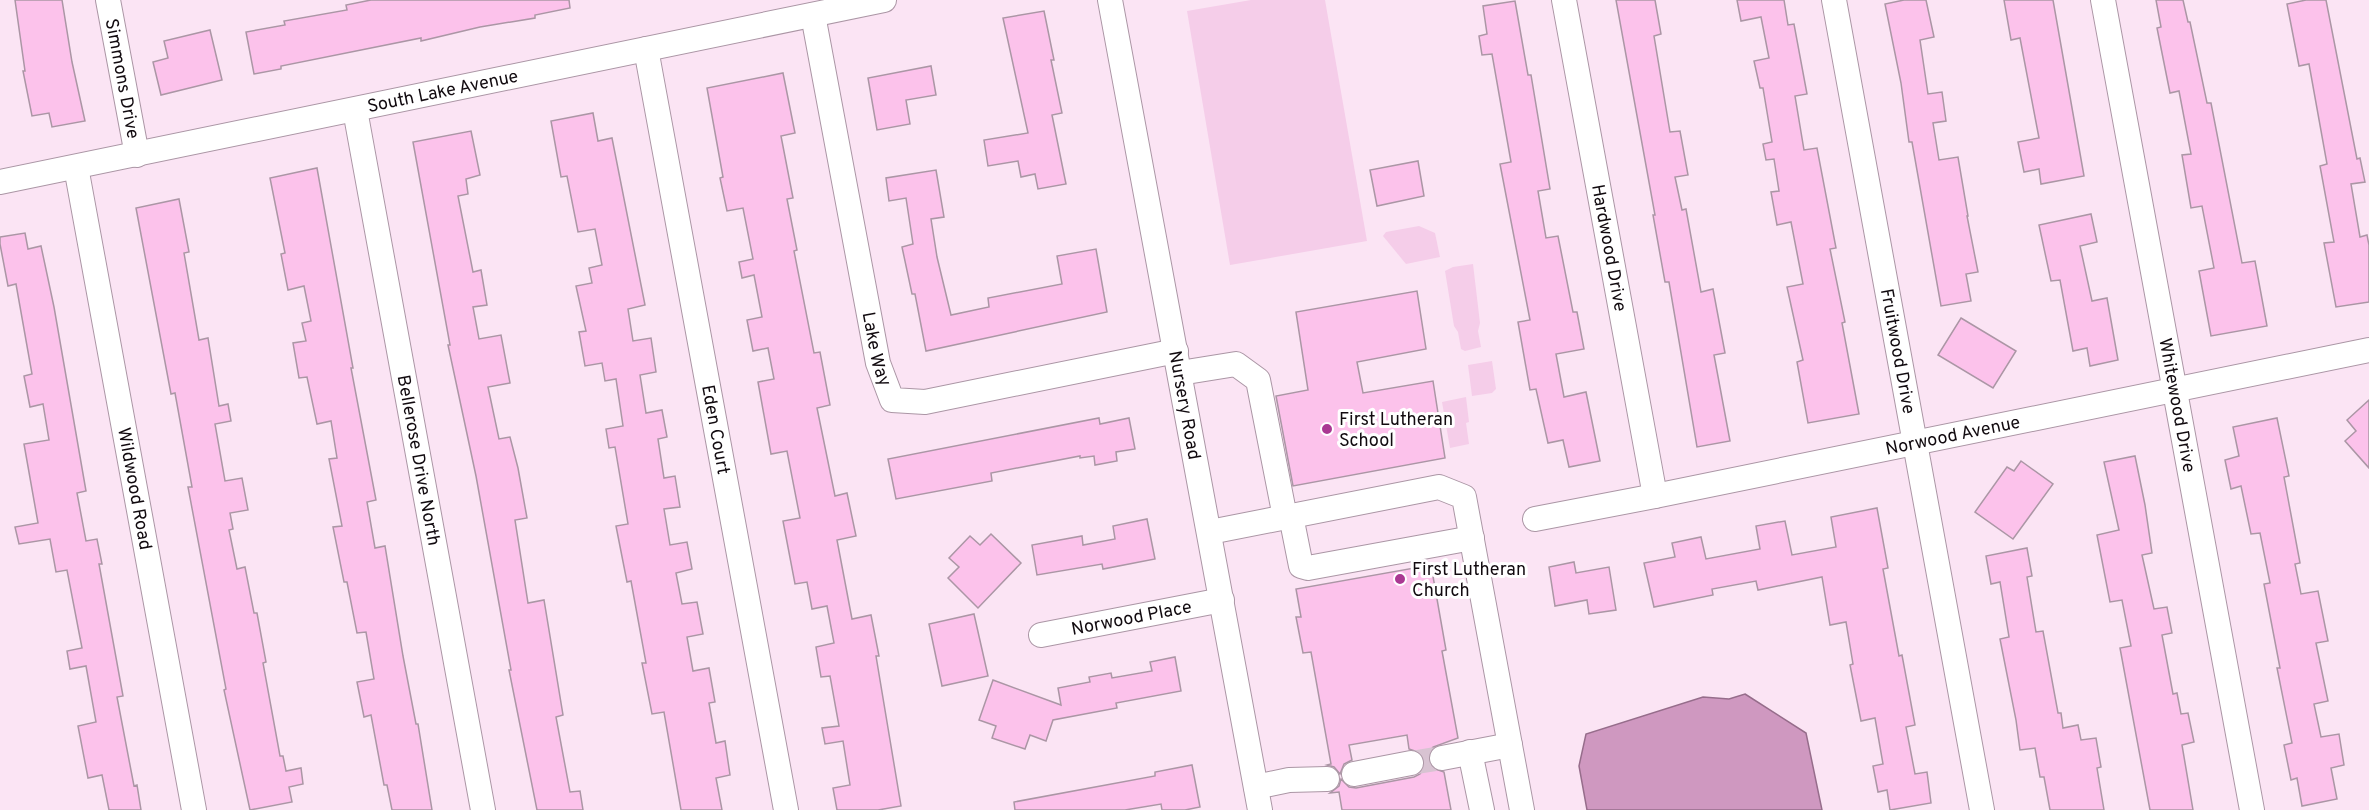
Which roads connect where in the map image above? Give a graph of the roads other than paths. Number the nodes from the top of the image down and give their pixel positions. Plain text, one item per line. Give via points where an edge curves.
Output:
1 (108, 0) edge
2 (884, 0) edge
3 (1110, 0) edge
4 (1564, 0) edge
5 (1834, 0) edge
6 (2103, 0) edge
7 (813, 15) junction
8 (646, 49) junction
9 (355, 110) junction
10 (138, 155) junction
11 (76, 167) junction
12 (0, 182) edge
13 (2369, 350) edge
14 (1178, 362) junction
15 (2175, 390) junction
16 (1915, 442) junction
17 (1654, 496) junction
18 (1288, 517) junction
19 (1535, 519) dead end
20 (1210, 532) junction
21 (1472, 538) junction
22 (1222, 600) junction
23 (1041, 635) dead end
24 (1510, 745) junction
25 (1470, 752) junction
26 (1442, 758) tunnel mouth
27 (1411, 763) tunnel mouth
28 (1354, 774) dead end
29 (1327, 779) dead end
30 (1258, 798) edge
31 (194, 810) edge
32 (483, 810) edge
33 (786, 810) edge
34 (1482, 810) edge
35 (1522, 810) edge
36 (1982, 810) edge
37 (2252, 810) edge

1 - 10 street, Simmons Drive
2 - 7 street, South Lake Avenue
3 - 14 street, Nursery Road
4 - 17 street, Hardwood Drive
5 - 16 street, Fruitwood Drive
6 - 15 street, Whitewood Drive
7 - 8 street, South Lake Avenue
7 - 14 street, Lake Way via 878,363 892,400 925,402
8 - 9 street, South Lake Avenue
8 - 33 street, Eden Court
9 - 10 street, South Lake Avenue
9 - 32 street, Bellerose Drive North
10 - 11 street, South Lake Avenue
11 - 12 street, South Lake Avenue
11 - 31 street, Wildwood Road
13 - 15 street, Norwood Avenue
14 - 18 street via 1236,364 1258,380
14 - 20 street, Nursery Road
15 - 16 street, Norwood Avenue
15 - 37 street, Whitewood Drive
16 - 17 street, Norwood Avenue
16 - 36 street, Fruitwood Drive
17 - 19 street, Norwood Avenue
18 - 20 street
18 - 21 street via 1438,488 1464,496
18 - 21 street via 1301,566 1308,568
20 - 22 street, Nursery Road
21 - 24 street
22 - 23 street, Norwood Place
22 - 30 street, Nursery Road
24 - 25 street
24 - 35 street
25 - 26 street
25 - 34 street
27 - 28 street
29 - 30 street via 1289,780

